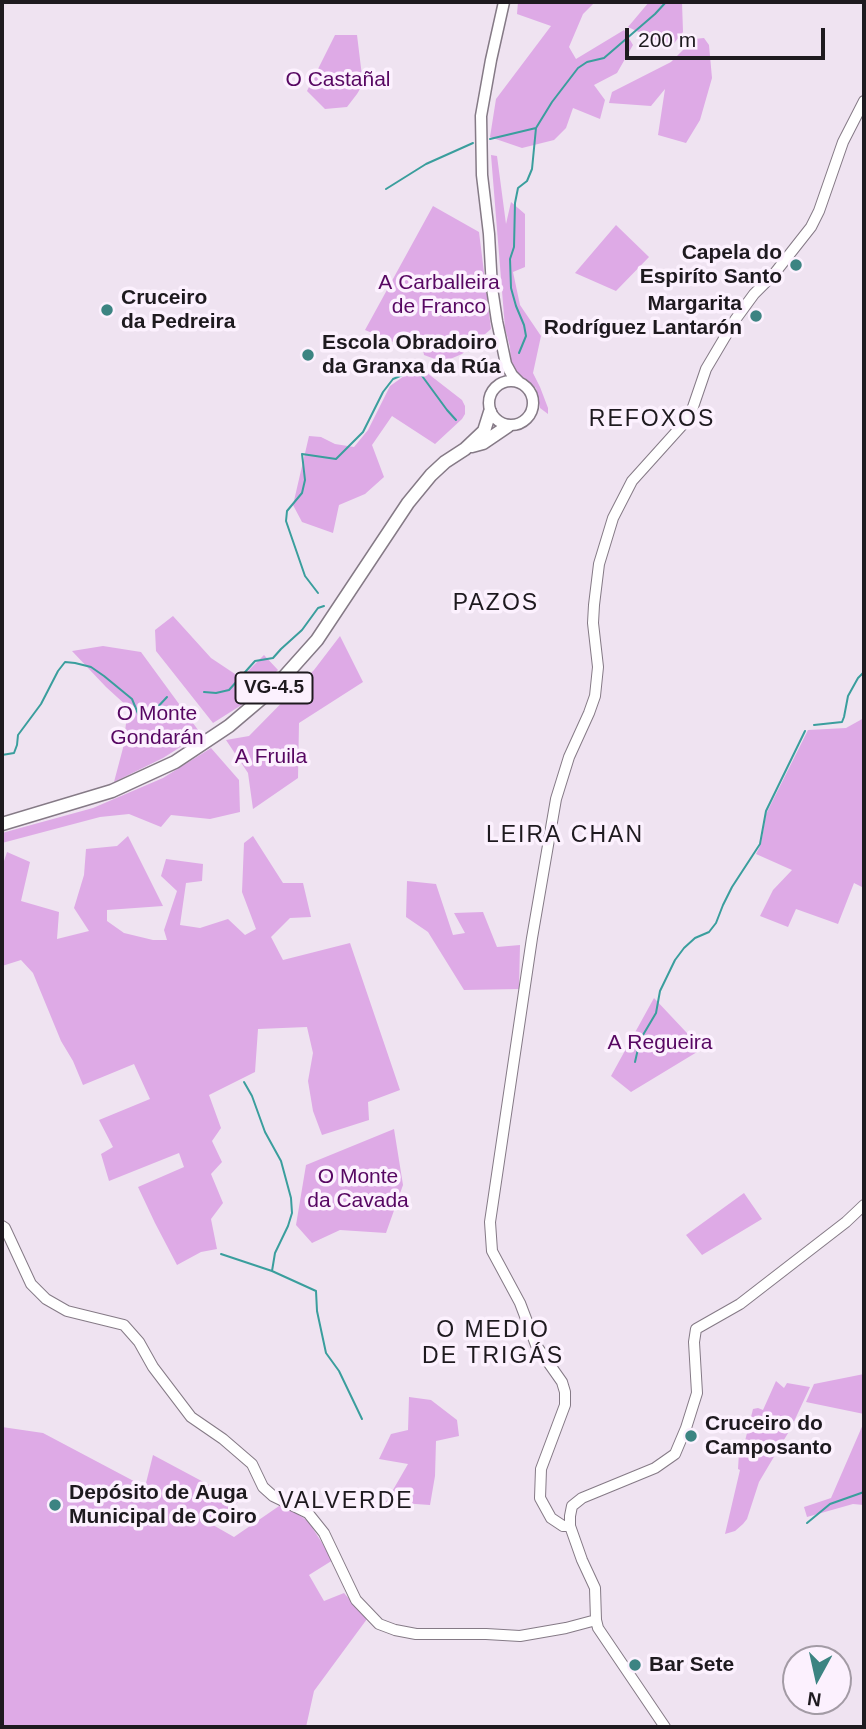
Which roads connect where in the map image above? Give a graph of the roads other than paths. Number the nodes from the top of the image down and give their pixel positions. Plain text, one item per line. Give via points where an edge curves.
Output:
1 (504, 2) edge
2 (864, 101) edge
3 (506, 364) junction
4 (501, 383) junction
5 (520, 383) junction
6 (490, 412) junction
7 (508, 426) junction
8 (465, 449) junction
9 (2, 824) edge
10 (864, 1205) edge
11 (2, 1226) edge
12 (570, 1526) junction
13 (596, 1620) junction
14 (665, 1727) edge

1 - 3 main road via 481,116 492,288
2 - 12 street via 811,227 735,320 706,369 686,421 632,481 613,518 599,564 593,623 598,667 595,696 556,799 490,1222 492,1251 536,1345 565,1392 565,1405 541,1469 540,1498 551,1518
3 - 4 main road
3 - 5 main road
4 - 5 main road
4 - 6 main road via 491,393
5 - 7 main road via 531,393 533,407 524,422
6 - 7 main road
6 - 8 highway via 484,430
7 - 8 highway
8 - 9 highway, VG-4.5 via 431,475 408,503 317,640 275,687 229,726 175,762 112,791
10 - 12 street via 740,1304 696,1329 696,1393 675,1454 655,1468 582,1498 572,1506
11 - 13 street via 31,1284 46,1299 67,1311 124,1325 191,1417 252,1464 273,1496 308,1513 324,1533 356,1600 379,1624 416,1634 520,1636
12 - 13 street via 595,1588
13 - 14 street

